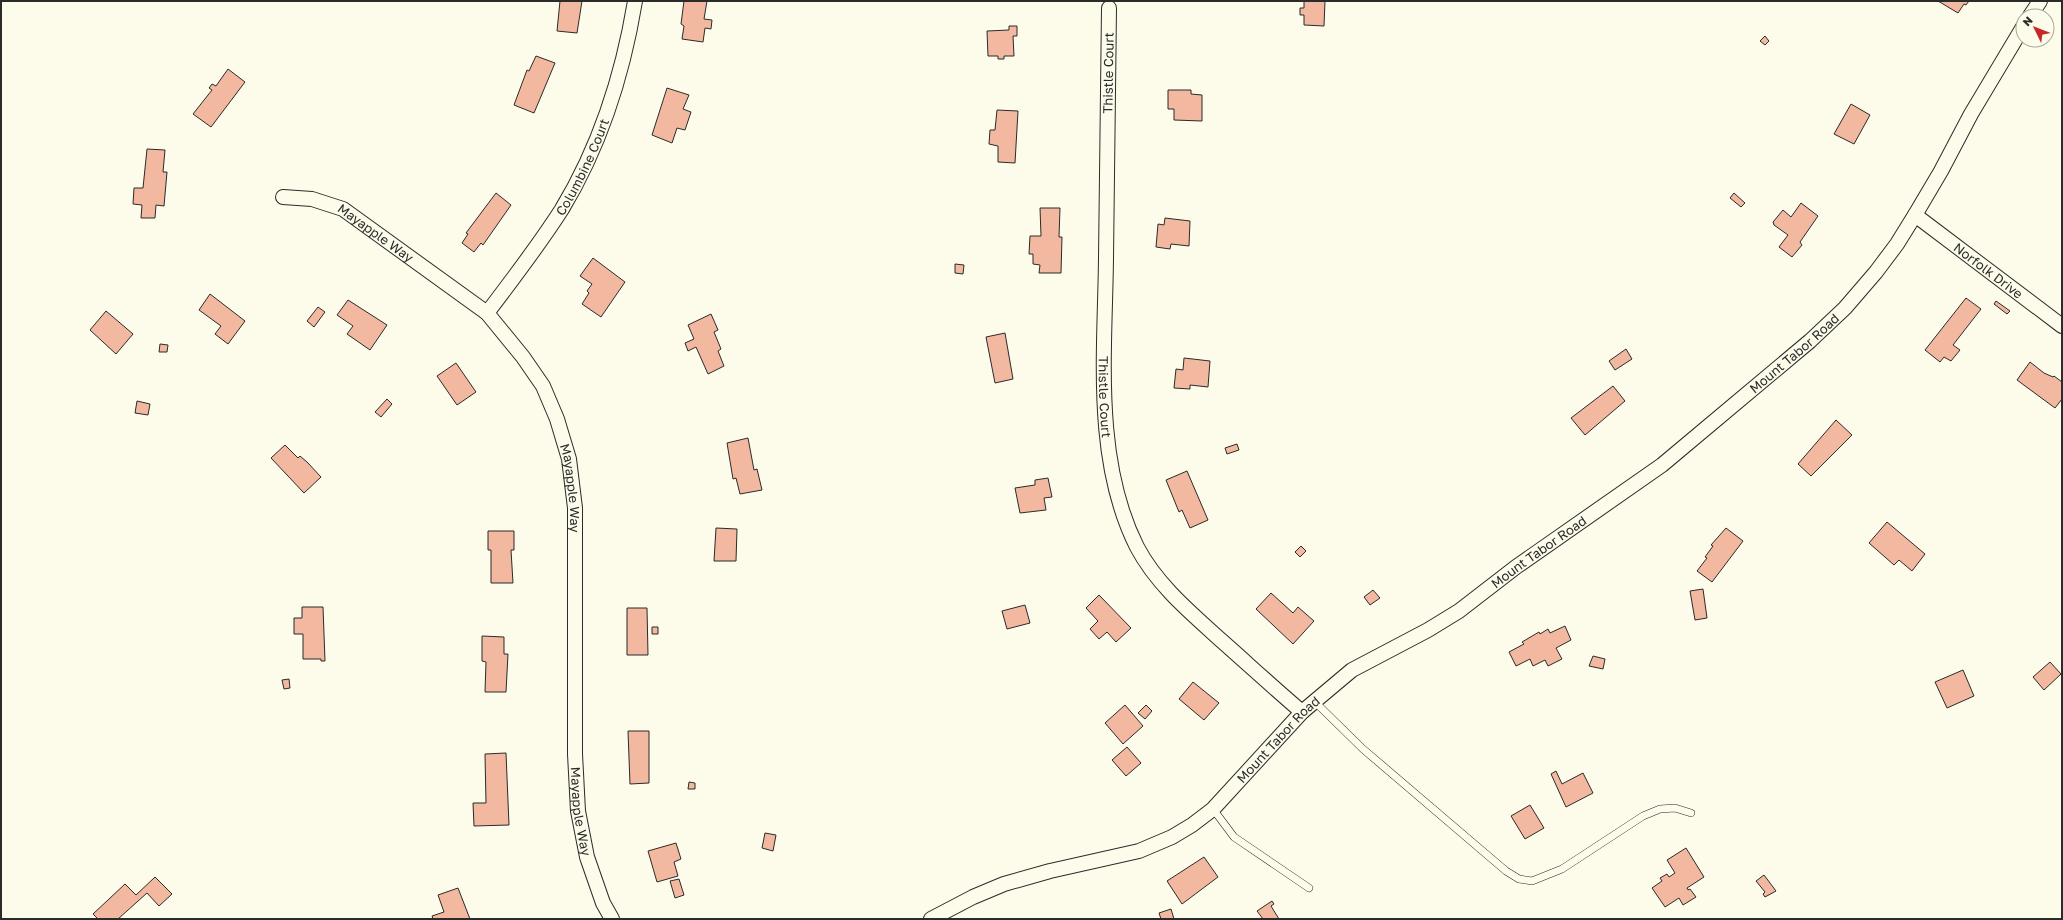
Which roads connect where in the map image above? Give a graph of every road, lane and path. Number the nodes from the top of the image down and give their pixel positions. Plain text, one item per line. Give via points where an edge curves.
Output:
1 (635, 1) edge
2 (1109, 8) dead end
3 (2015, 40) edge
4 (284, 198) dead end
5 (1915, 215) junction
6 (487, 313) junction
7 (2062, 326) edge
8 (1314, 701) junction
9 (1302, 712) junction
10 (1212, 809) junction
11 (1691, 813) dead end
12 (1308, 888) dead end
13 (612, 919) edge
14 (931, 919) edge

1 - 6 street, Columbine Court via 620,72 606,116 584,167 540,242
2 - 9 street, Thistle Court via 1105,396 1110,461 1122,511 1137,547 1178,602
3 - 5 street, Mount Tabor Road
4 - 6 street, Mayapple Way via 312,199 343,209
5 - 7 street, Norfolk Drive
5 - 8 street, Mount Tabor Road via 1876,272 1845,308 1810,341 1662,465 1516,567 1459,611 1352,670
6 - 13 street, Mayapple Way via 543,386 557,418 568,459 575,508 575,754 578,811 587,857 603,903
8 - 9 street, Mount Tabor Road
8 - 11 lane via 1363,749 1506,871 1519,879 1532,881 1562,869 1643,816 1660,809 1675,808
9 - 10 street, Mount Tabor Road
10 - 12 lane via 1234,837
10 - 14 street, Mount Tabor Road via 1192,826 1139,851 1004,884

